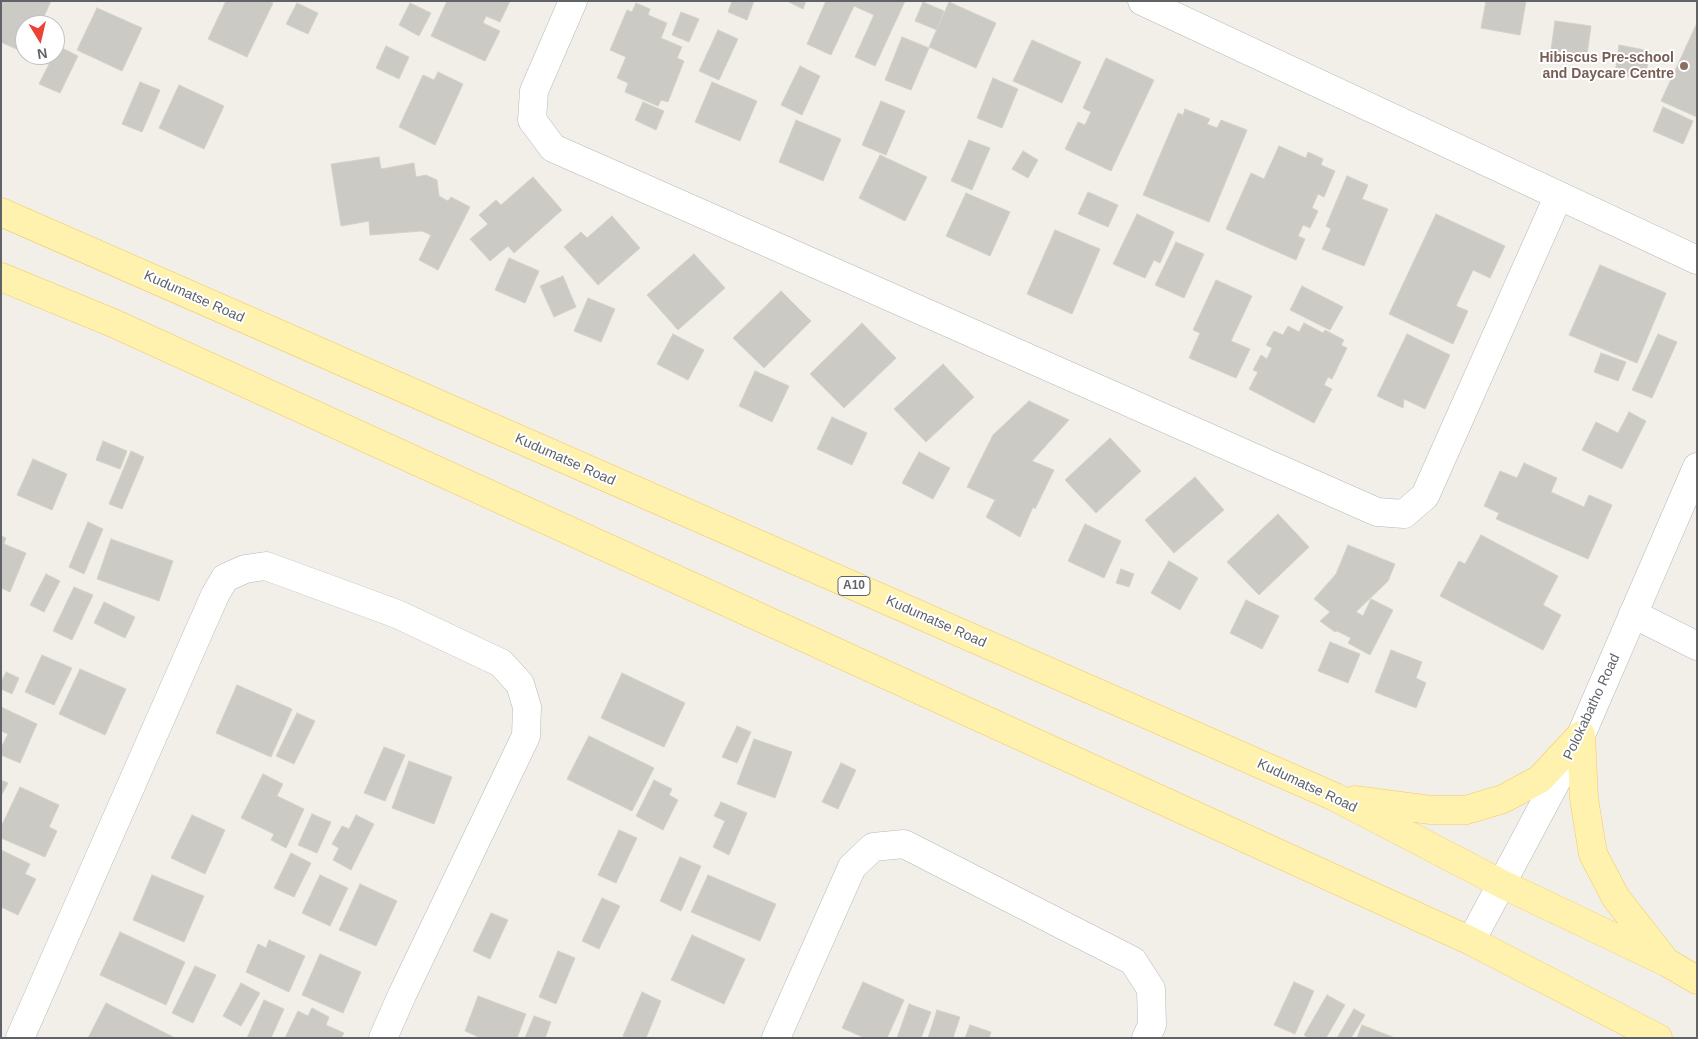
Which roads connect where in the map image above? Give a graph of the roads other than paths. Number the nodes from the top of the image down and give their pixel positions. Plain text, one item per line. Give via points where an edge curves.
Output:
1 (573, 1) edge
2 (1142, 1) edge
3 (1558, 197) junction
4 (1, 212) edge
5 (1697, 260) edge
6 (1, 276) edge
7 (1697, 467) edge
8 (1633, 614) junction
9 (1697, 646) edge
10 (1581, 735) junction
11 (1335, 797) junction
12 (1502, 884) junction
13 (1471, 941) junction
14 (1666, 962) junction
15 (1697, 980) edge
16 (20, 1038) edge
17 (383, 1038) edge
18 (776, 1038) edge
19 (1146, 1038) edge
20 (1658, 1038) edge

1 - 3 street via 534,91 532,120 553,148 1376,512 1404,514 1424,496
2 - 3 street
3 - 5 street
4 - 11 main road, Kudumatse Road / A10
6 - 13 main road via 113,323
7 - 8 street, Polokabatho Road
8 - 9 street
8 - 10 street, Polokabatho Road
10 - 11 main road via 1540,779 1503,799 1466,810 1431,810
10 - 12 street, Polokabatho Road
10 - 14 main road via 1584,799 1593,854 1616,898
11 - 12 main road, Kudumatse Road / A10
12 - 13 street, Polokabatho Road
12 - 14 main road, Kudumatse Road / A10
13 - 20 main road
14 - 15 main road, Kudumatse Road / A10
16 - 17 street via 215,595 225,578 245,569 266,566 397,614 501,663 520,684 527,707 526,736
18 - 19 street via 852,867 873,847 904,844 1133,961 1151,989 1152,1025

